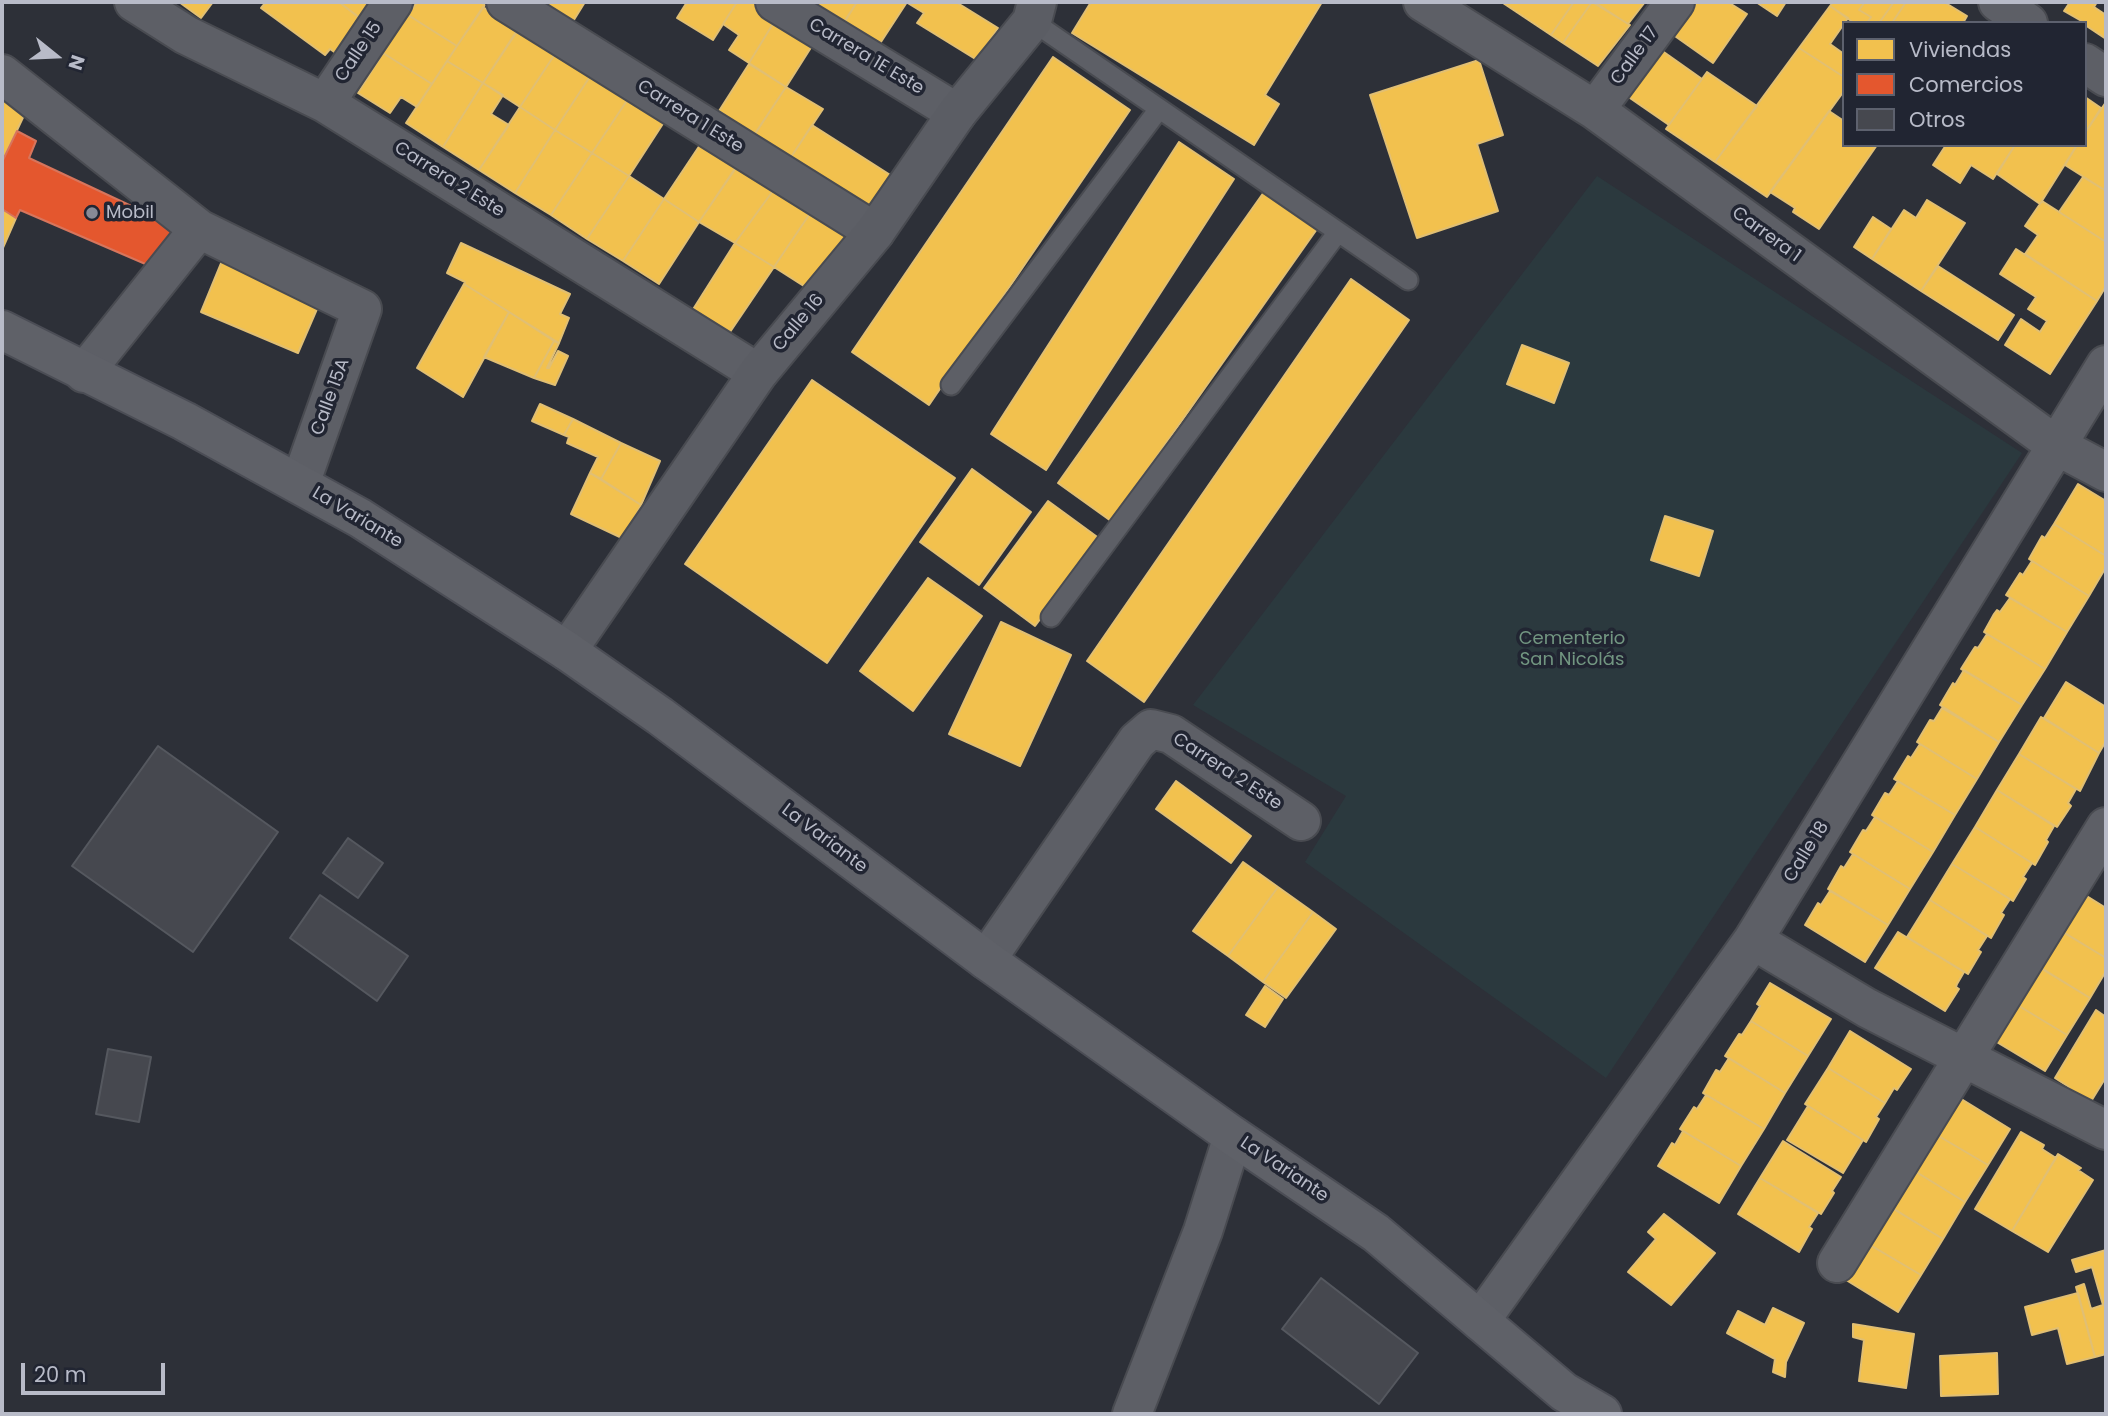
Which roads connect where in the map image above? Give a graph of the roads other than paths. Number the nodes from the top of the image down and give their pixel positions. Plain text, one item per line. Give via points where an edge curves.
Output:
1 (134, 2) edge
2 (393, 2) edge
3 (506, 2) edge
4 (775, 2) edge
5 (1423, 2) edge
6 (1675, 2) edge
7 (1998, 2) edge
8 (1035, 11) edge
9 (2025, 21) edge
10 (2087, 64) edge
11 (2, 74) edge
12 (2106, 78) edge
13 (325, 103) junction
14 (1159, 108) junction
15 (1595, 110) junction
16 (957, 113) junction
17 (199, 229) junction
18 (875, 232) junction
19 (1338, 232) junction
20 (1408, 280) dead end
21 (2, 331) edge
22 (2106, 365) edge
23 (84, 373) junction
24 (758, 373) junction
25 (951, 385) dead end
26 (2057, 446) junction
27 (2106, 472) edge
28 (300, 484) junction
29 (1051, 617) dead end
30 (567, 651) junction
31 (1301, 821) dead end
32 (2106, 827) edge
33 (1753, 940) junction
34 (986, 960) junction
35 (1964, 1057) junction
36 (2106, 1130) edge
37 (1233, 1136) junction
38 (1837, 1263) dead end
39 (1480, 1321) junction
40 (1132, 1414) edge
41 (1602, 1414) edge

1 - 13 street, Carrera 2 Este via 186,35
2 - 13 street, Calle 15
3 - 18 street, Carrera 1 Este
4 - 16 street, Carrera 1E Este
5 - 15 street, Carrera 1
6 - 15 street, Calle 17
7 - 9 street
8 - 14 lane
8 - 16 street, Calle 16
10 - 12 street
11 - 17 street
13 - 24 street, Carrera 2 Este
14 - 19 lane
14 - 25 lane
15 - 26 street, Carrera 1
16 - 18 street, Calle 16
17 - 23 street
17 - 28 street, Calle 15A via 362,309
18 - 24 street, Calle 16
19 - 20 lane
19 - 29 lane
21 - 23 main road, La Variante
22 - 26 street, Calle 18
23 - 28 main road, La Variante
24 - 30 street, Calle 16
26 - 27 street, Carrera 1
26 - 33 street, Calle 18
28 - 30 main road, La Variante
30 - 34 main road, La Variante
31 - 34 street, Carrera 2 Este via 1171,734 1150,729 1137,741
32 - 35 street
33 - 35 street via 1867,1008
33 - 39 street, Calle 18
34 - 37 main road, La Variante
35 - 36 street
35 - 38 street
37 - 39 main road, La Variante via 1376,1233
37 - 40 street via 1203,1231
39 - 41 main road, La Variante via 1564,1392

